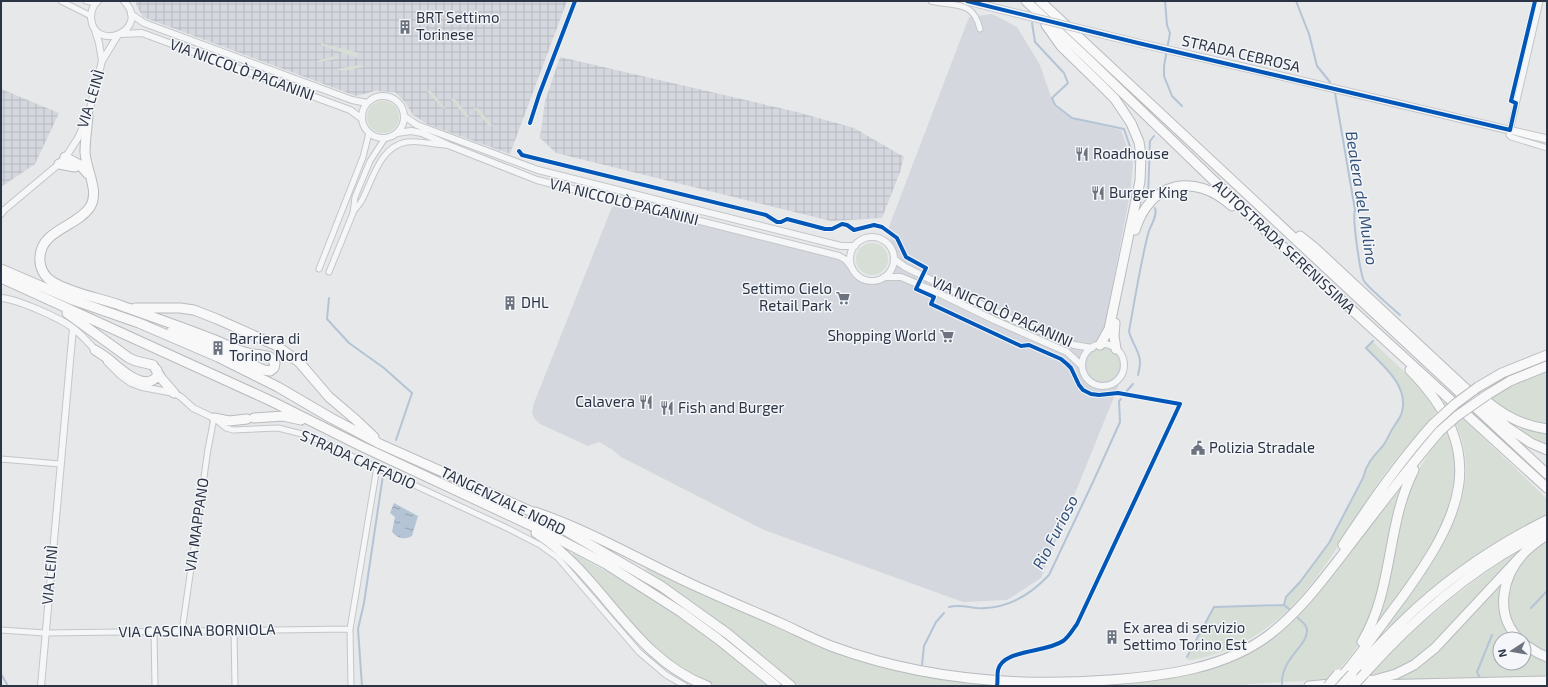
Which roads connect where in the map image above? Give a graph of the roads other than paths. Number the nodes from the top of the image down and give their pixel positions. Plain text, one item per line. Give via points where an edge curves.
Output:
1 (61, 1) edge
2 (86, 1) edge
3 (124, 1) edge
4 (931, 1) edge
5 (967, 1) edge
6 (1026, 1) edge
7 (1040, 1) edge
8 (1540, 1) edge
9 (97, 2) edge
10 (130, 7) edge
11 (1033, 8) junction
12 (91, 16) junction
13 (95, 28) junction
14 (980, 29) dead end
15 (119, 35) junction
16 (102, 61) junction
17 (367, 103) junction
18 (88, 116) junction
19 (404, 116) junction
20 (362, 118) junction
21 (1510, 130) junction
22 (369, 133) junction
23 (397, 133) junction
24 (385, 138) junction
25 (1547, 138) edge
26 (448, 145) junction
27 (1547, 148) edge
28 (62, 160) junction
29 (89, 176) junction
30 (1240, 188) junction
31 (353, 213) junction
32 (1, 214) edge
33 (1270, 235) junction
34 (855, 246) junction
35 (894, 259) junction
36 (852, 268) junction
37 (1, 269) edge
38 (319, 269) dead end
39 (329, 272) dead end
40 (884, 277) junction
41 (1, 278) edge
42 (1, 298) edge
43 (51, 301) junction
44 (122, 306) junction
45 (1352, 309) junction
46 (139, 323) junction
47 (1400, 327) junction
48 (72, 328) junction
49 (1096, 346) junction
50 (1116, 349) junction
51 (95, 350) junction
52 (1547, 355) edge
53 (1082, 366) junction
54 (1547, 366) edge
55 (157, 370) junction
56 (268, 371) junction
57 (174, 393) junction
58 (302, 401) junction
59 (214, 418) junction
60 (1547, 429) edge
61 (380, 444) junction
62 (361, 446) junction
63 (1425, 449) junction
64 (1547, 450) edge
65 (1, 459) edge
66 (60, 464) junction
67 (377, 467) junction
68 (1547, 474) edge
69 (1547, 488) edge
70 (499, 510) junction
71 (535, 512) junction
72 (1547, 520) edge
73 (1547, 530) edge
74 (1547, 534) edge
75 (1521, 556) junction
76 (1326, 576) junction
77 (350, 629) junction
78 (1, 630) edge
79 (182, 631) junction
80 (234, 631) junction
81 (1513, 631) edge
82 (154, 632) junction
83 (45, 633) junction
84 (1532, 649) edge
85 (1547, 657) edge
86 (1345, 674) junction
87 (1547, 681) edge
88 (1547, 684) edge
89 (41, 686) edge
90 (155, 686) edge
91 (235, 686) edge
92 (351, 686) edge
93 (684, 686) edge
94 (707, 686) edge
95 (776, 686) edge
96 (790, 686) edge
97 (1309, 686) edge
98 (1329, 686) edge
99 (1334, 686) edge
100 (1342, 686) edge
101 (1353, 686) edge
102 (1529, 686) edge

1 - 12 street
2 - 9 street
3 - 10 street, VIA NICCOLÒ PAGANINI
4 - 14 street via 963,4 969,7 977,17
5 - 21 main road, STRADA CEBROSA, bridge
6 - 11 highway, AUTOSTRADA SERENISSIMA
7 - 30 highway, AUTOSTRADA SERENISSIMA
8 - 21 street
9 - 12 street
10 - 15 street, VIA LEINÌ via 129,27
10 - 17 street, VIA NICCOLÒ PAGANINI via 144,23 352,100
11 - 33 highway, AUTOSTRADA SERENISSIMA
11 - 49 highway via 1061,46 1115,99 1131,123 1139,142 1141,164 1138,194 1109,330
12 - 13 street, VIA LEINÌ
13 - 15 street, VIA NICCOLÒ PAGANINI via 105,36
13 - 16 street, VIA LEINÌ
15 - 16 street, VIA LEINÌ
15 - 20 street, VIA NICCOLÒ PAGANINI via 142,33 344,108
16 - 18 street, VIA LEINÌ
17 - 19 street via 379,96 393,98 403,109
17 - 20 street
18 - 28 street, VIA LEINÌ via 78,138
18 - 29 highway via 85,151
19 - 23 street
19 - 34 street, VIA NICCOLÒ PAGANINI via 417,125 538,170 841,246
20 - 22 street via 362,124
21 - 25 main road, STRADA CEBROSA
21 - 27 street, STRADA CEBROSA via 1511,137
22 - 24 street
22 - 38 street via 363,157
23 - 24 street
23 - 26 street, VIA NICCOLÒ PAGANINI via 411,131
24 - 31 street via 370,161 355,197
26 - 31 street via 421,141 406,142 394,147 382,159 362,201
26 - 36 street, VIA NICCOLÒ PAGANINI via 537,180 840,256
28 - 29 highway via 80,165
28 - 32 street, VIA LEINÌ
29 - 44 highway via 94,196 89,208 81,217 49,238 41,250 40,262 45,275 53,282
30 - 47 highway via 1315,248
30 - 68 highway, AUTOSTRADA SERENISSIMA
31 - 39 street
33 - 45 highway, AUTOSTRADA SERENISSIMA
33 - 50 highway via 1222,197 1207,189 1181,186 1157,196 1144,209 1134,234 1114,328
34 - 35 street via 867,238 879,238 890,246
34 - 36 street via 850,260
35 - 40 street via 890,272
35 - 49 street, VIA NICCOLÒ PAGANINI via 905,267 1005,316 1074,345
36 - 40 street via 858,276 870,281
37 - 46 highway via 73,300
40 - 53 street, VIA NICCOLÒ PAGANINI via 901,277 927,288 1067,352
41 - 43 highway
42 - 48 street, STRADA CAFFADIO via 45,313
43 - 55 highway via 129,358 152,363
43 - 62 highway, TANGENZIALE NORD via 291,410
44 - 56 highway via 207,336 241,352 270,357 275,365
44 - 61 highway via 194,310 276,346 299,362 328,397
45 - 69 highway, AUTOSTRADA SERENISSIMA
45 - 86 highway via 1365,326 1417,377 1436,403 1452,429 1460,463 1460,479 1452,513 1438,543
46 - 56 highway via 197,339
46 - 58 highway, TANGENZIALE NORD via 254,374
47 - 60 highway via 1435,353 1497,409 1520,422
47 - 64 highway via 1507,426 1531,443
48 - 51 street, STRADA CAFFADIO
48 - 66 street, VIA LEINÌ
49 - 50 street via 1111,346
49 - 53 street via 1086,353
50 - 53 street via 1121,354 1124,367 1120,377 1113,384 1102,386 1091,382 1086,378
51 - 55 highway via 122,371 139,380 154,380
51 - 57 street, STRADA CAFFADIO via 131,383
52 - 76 highway, bridge via 1509,370 1478,387 1433,424 1389,477 1340,550
54 - 63 highway, bridge via 1510,381 1487,394 1440,431
55 - 57 highway
56 - 58 highway
57 - 59 street, STRADA CAFFADIO via 193,408
58 - 61 highway, TANGENZIALE NORD
59 - 62 highway via 294,418
59 - 67 street, STRADA CAFFADIO via 226,428 233,430 283,428 294,431
59 - 79 street, VIA MAPPANO
61 - 71 highway, TANGENZIALE NORD
62 - 70 highway, TANGENZIALE NORD
63 - 76 highway
63 - 86 highway via 1403,494 1377,612
65 - 66 street
66 - 83 street, VIA LEINÌ
67 - 77 street
67 - 93 street, STRADA CAFFADIO via 508,528 548,550 574,575 639,652 666,675
70 - 94 highway via 562,552 661,659 677,672
70 - 95 highway, TANGENZIALE NORD via 565,542 646,588 718,638
71 - 76 highway via 562,521 687,582 829,645 917,670 1008,682 1120,680 1165,674 1218,662 1247,650 1274,631 1303,604
71 - 96 highway, TANGENZIALE NORD via 661,586 728,634
72 - 86 highway via 1496,549 1439,590
73 - 101 highway, bridge via 1497,558 1444,596 1409,626
74 - 75 highway
75 - 81 highway via 1504,593 1506,617
75 - 97 highway via 1436,648 1414,665 1386,678
77 - 80 street, VIA CASCINA BORNIOLA
77 - 92 street
78 - 83 street, VIA CASCINA BORNIOLA
79 - 80 street, VIA CASCINA BORNIOLA
79 - 82 street, VIA CASCINA BORNIOLA
80 - 91 street
82 - 83 street, VIA CASCINA BORNIOLA
82 - 90 street
83 - 89 street, VIA LEINÌ
84 - 85 highway
86 - 98 highway, bridge
86 - 99 highway
86 - 100 highway, bridge
87 - 98 highway
88 - 102 highway

